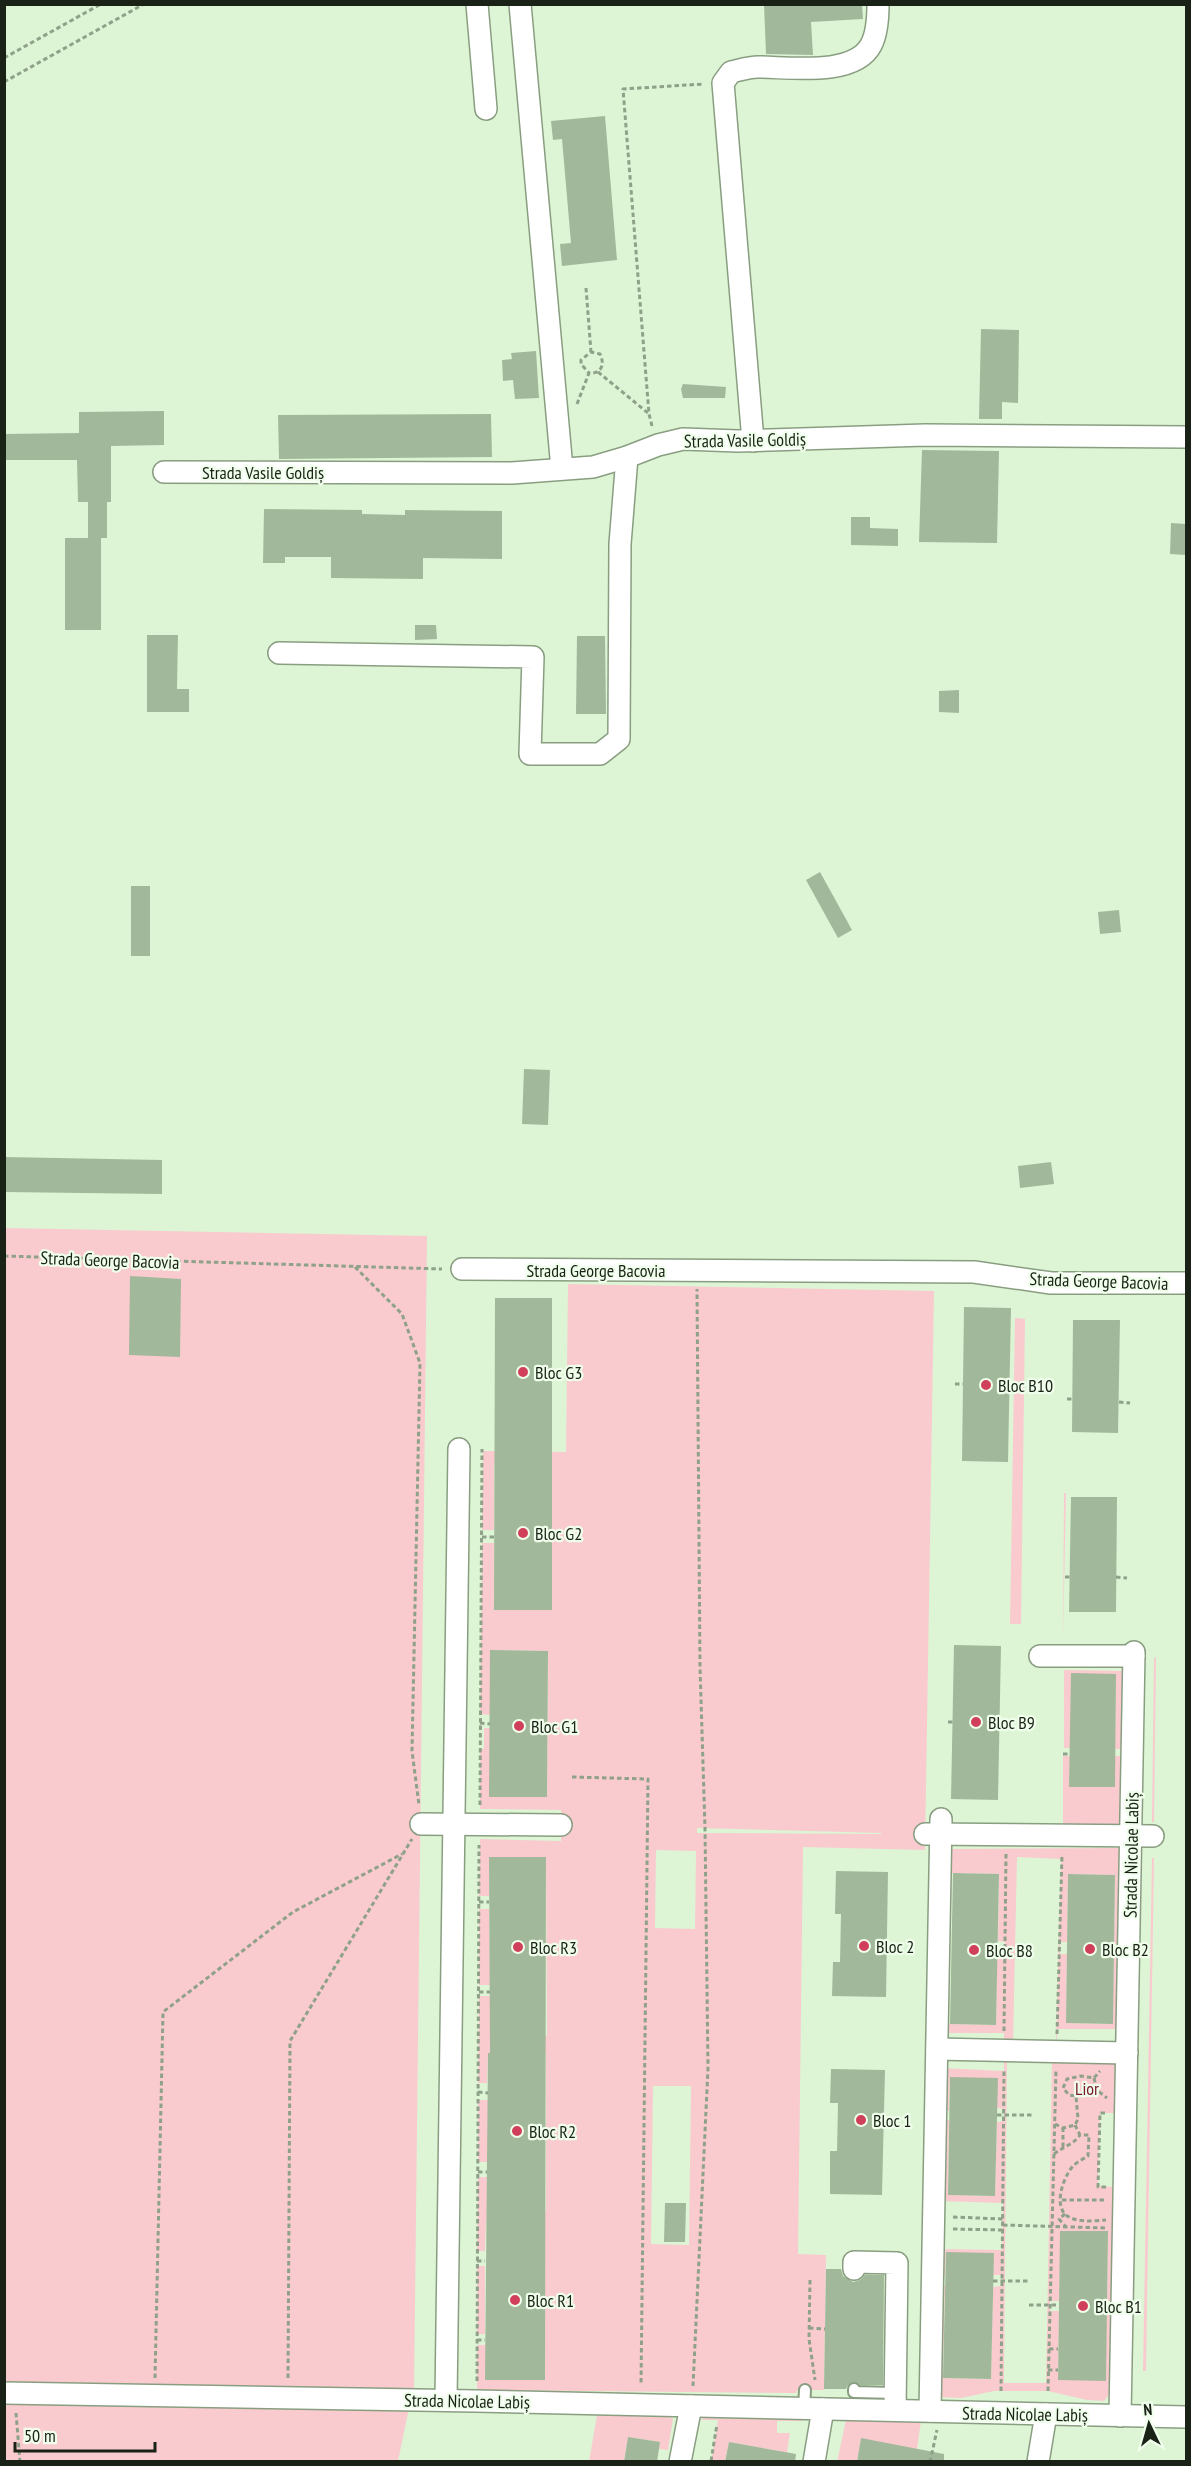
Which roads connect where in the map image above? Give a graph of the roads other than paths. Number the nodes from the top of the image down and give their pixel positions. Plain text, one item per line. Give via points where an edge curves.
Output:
1 (477, 4) edge
2 (520, 4) edge
3 (878, 4) edge
4 (486, 109) dead end
5 (1186, 437) edge
6 (753, 441) junction
7 (627, 457) junction
8 (562, 469) junction
9 (164, 472) dead end
10 (279, 653) dead end
11 (462, 1269) road end
12 (1186, 1283) edge
13 (459, 1449) dead end
14 (1040, 1656) dead end
15 (421, 1824) road end
16 (453, 1824) junction
17 (561, 1825) dead end
18 (1131, 1836) junction
19 (1153, 1836) dead end
20 (937, 2049) junction
21 (1127, 2053) junction
22 (854, 2269) dead end
23 (854, 2389) dead end
24 (9, 2393) edge
25 (446, 2400) junction
26 (811, 2402) junction
27 (895, 2402) junction
28 (691, 2406) junction
29 (1046, 2414) junction
30 (1120, 2416) junction
31 (934, 2417) junction
32 (1186, 2417) edge
33 (680, 2462) edge
34 (814, 2462) edge
35 (1038, 2462) edge

1 - 4 street
2 - 8 street
3 - 6 street via 871,46 856,61 809,69 756,67 731,72 723,82
5 - 6 street, Strada Vasile Goldiș via 925,435
6 - 7 street, Strada Vasile Goldiș via 683,439
7 - 8 street, Strada Vasile Goldiș
7 - 10 street via 620,544 619,739 600,754 530,754 533,657
8 - 9 street, Strada Vasile Goldiș via 512,473
11 - 12 street, Strada George Bacovia via 974,1272 1052,1283
13 - 16 street
14 - 18 street, Strada Nicolae Labiș via 1134,1654
15 - 16 street
16 - 17 street
16 - 25 street
18 - 19 street
18 - 20 street via 935,1829
18 - 21 street, Strada Nicolae Labiș
20 - 21 street
20 - 31 street
21 - 30 street, Strada Nicolae Labiș
22 - 27 street via 854,2262 897,2263
23 - 27 lane
24 - 25 street, Strada Nicolae Labiș
25 - 28 street, Strada Nicolae Labiș
26 - 27 street, Strada Nicolae Labiș
26 - 28 street, Strada Nicolae Labiș
26 - 34 street
27 - 31 street, Strada Nicolae Labiș
28 - 33 street
29 - 30 street, Strada Nicolae Labiș
29 - 31 street, Strada Nicolae Labiș
29 - 35 street
30 - 32 street, Strada Nicolae Labiș

